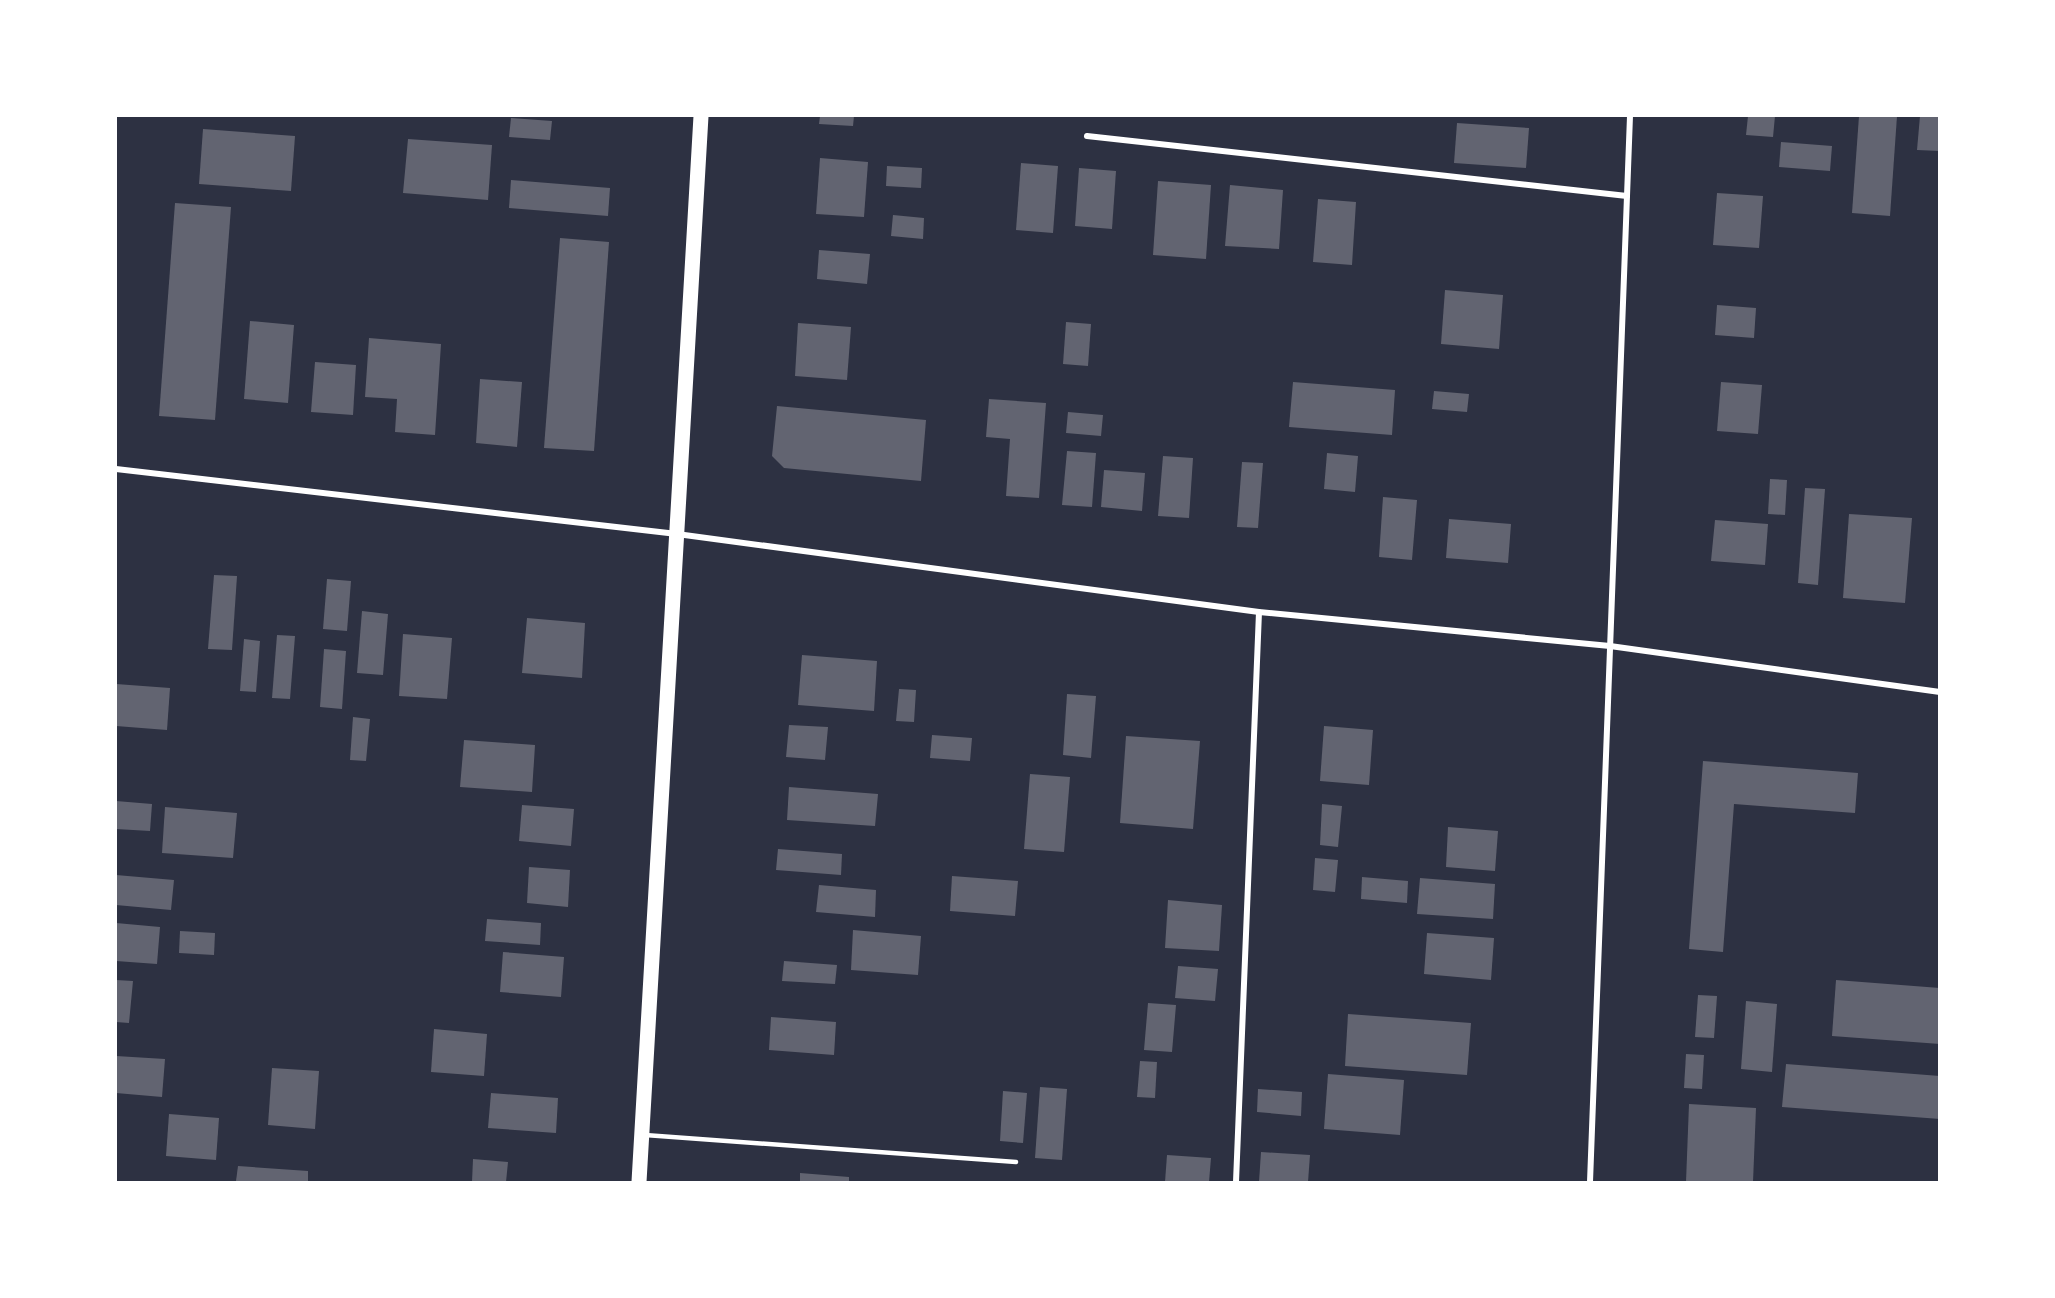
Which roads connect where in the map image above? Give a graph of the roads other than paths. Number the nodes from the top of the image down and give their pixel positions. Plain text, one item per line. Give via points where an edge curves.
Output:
1 (701, 116) edge
2 (1630, 116) edge
3 (1088, 136) dead end
4 (1627, 196) junction
5 (116, 469) edge
6 (677, 534) junction
7 (1259, 612) junction
8 (1610, 646) junction
9 (1940, 692) edge
10 (642, 1134) junction
11 (1016, 1162) dead end
12 (639, 1182) edge
13 (1236, 1182) edge
14 (1590, 1182) edge

1 - 6 main road
2 - 4 street
3 - 4 street
4 - 8 street
5 - 6 street
6 - 7 street
6 - 10 main road
7 - 8 street
7 - 13 street
8 - 9 street
8 - 14 street
10 - 11 lane
10 - 12 main road

